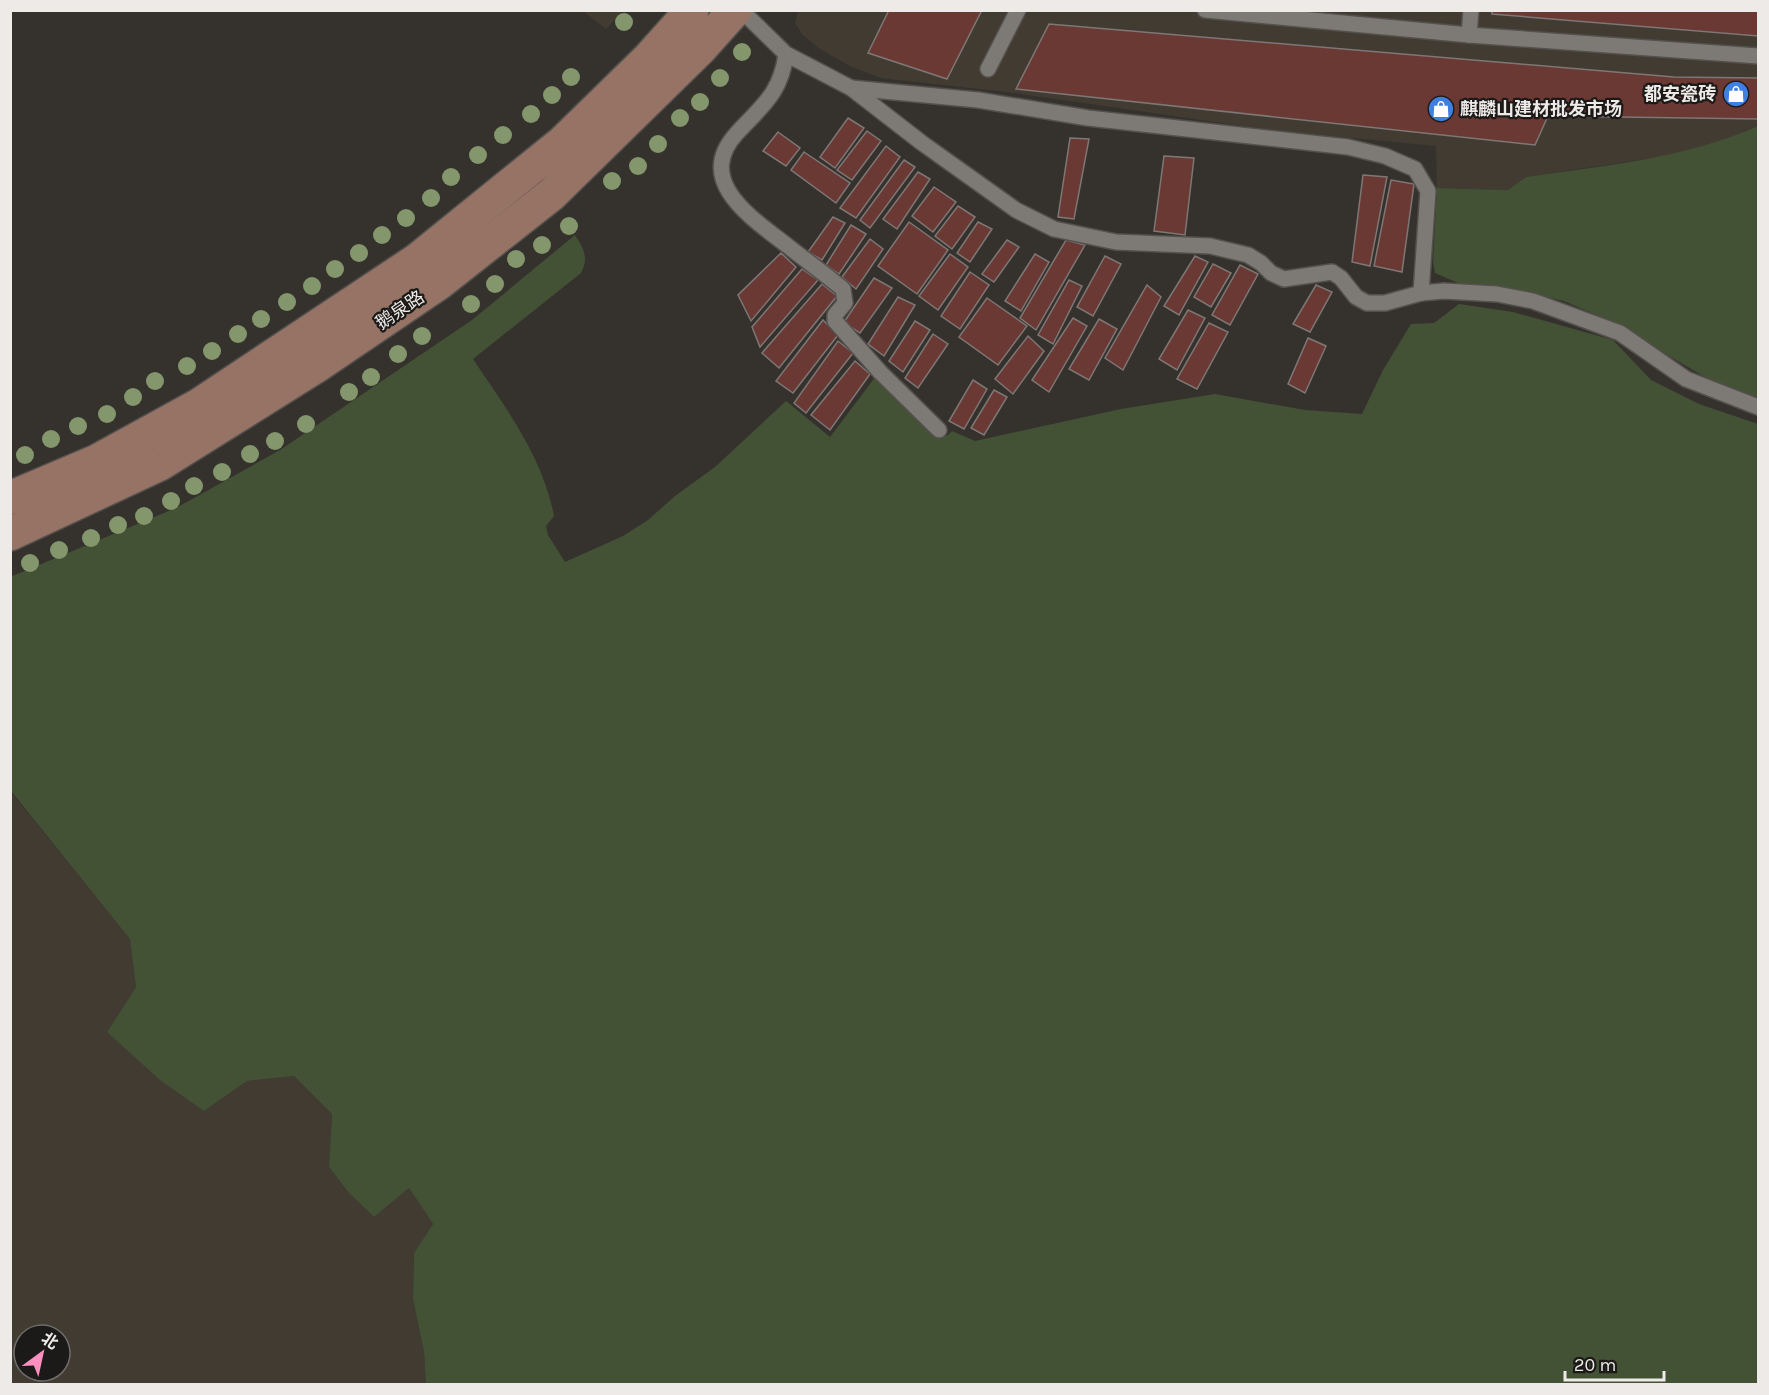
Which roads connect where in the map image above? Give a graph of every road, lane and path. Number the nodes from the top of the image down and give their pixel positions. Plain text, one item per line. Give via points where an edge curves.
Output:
1 (692, 10) edge
2 (735, 10) edge
3 (741, 10) edge
4 (1018, 10) edge
5 (1205, 10) edge
6 (1471, 10) edge
7 (1469, 36) junction
8 (786, 54) junction
9 (1758, 56) edge
10 (988, 69) dead end
11 (851, 87) junction
12 (1421, 293) junction
13 (1758, 407) edge
14 (939, 430) dead end
15 (10, 498) edge
16 (10, 534) edge

1 - 15 main road, 鹅泉路 via 563,142 417,260 199,405 97,461
2 - 16 main road, 鹅泉路 via 552,194 439,283 315,368 160,464
3 - 8 lane
4 - 10 lane
5 - 7 lane
6 - 7 lane
7 - 9 lane
8 - 11 lane
8 - 14 lane via 781,81 727,147 722,159 725,187 765,230 843,289 845,303 835,321
11 - 12 lane via 1016,210 1054,229 1116,242 1210,246 1248,255 1284,279 1332,272 1367,303 1385,303
11 - 12 lane via 1348,147 1384,156 1415,169 1428,191
12 - 13 lane via 1497,294 1567,312 1620,333 1686,379

